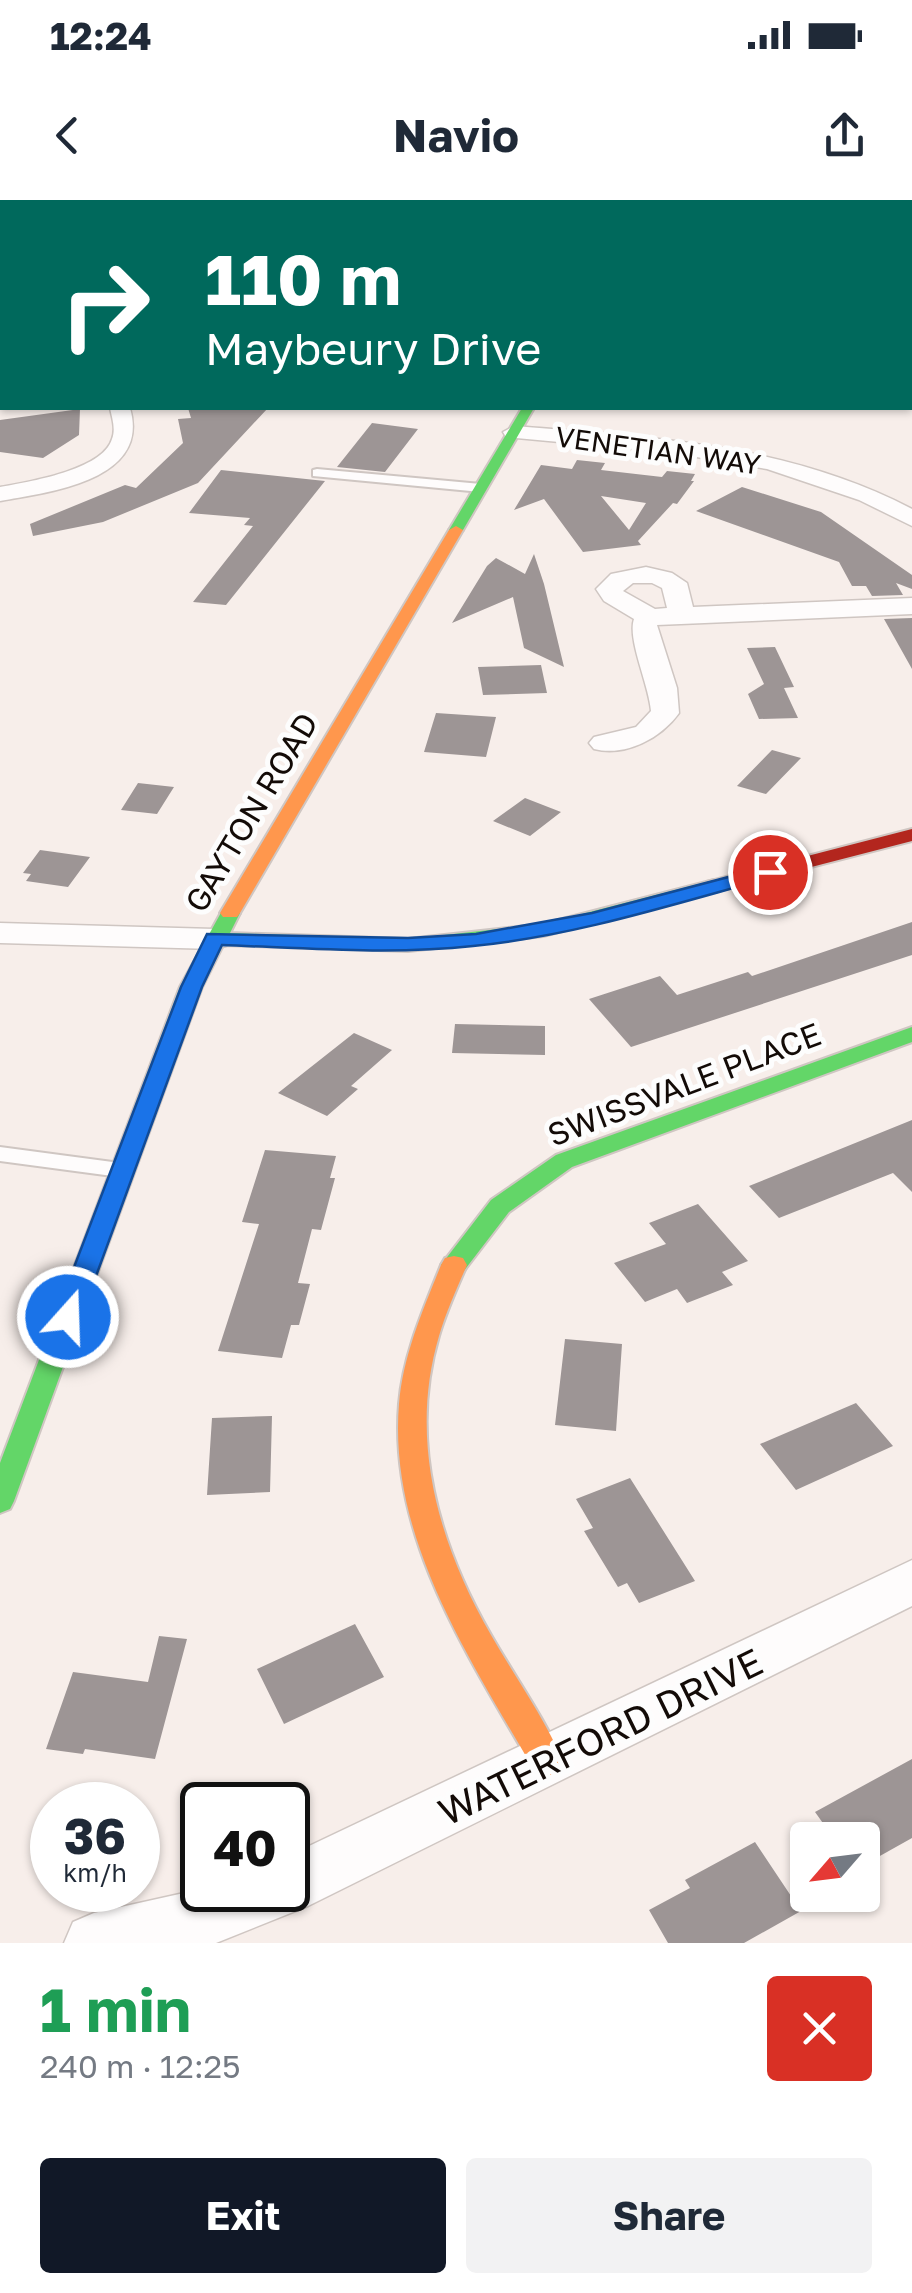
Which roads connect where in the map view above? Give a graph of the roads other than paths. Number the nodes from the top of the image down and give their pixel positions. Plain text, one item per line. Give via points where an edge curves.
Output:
1 (121, 410) edge
2 (527, 410) edge
3 (514, 432) junction
4 (317, 472) dead end
5 (481, 488) junction
6 (0, 494) edge
7 (912, 519) edge
8 (912, 606) edge
9 (681, 613) junction
10 (650, 617) junction
11 (604, 743) dead end
12 (912, 835) edge
13 (0, 934) edge
14 (214, 939) junction
15 (912, 1034) edge
16 (0, 1154) edge
17 (122, 1170) junction
18 (0, 1501) edge
19 (912, 1582) edge
20 (547, 1762) junction
21 (310, 1875) edge
22 (226, 1912) edge
23 (94, 1943) edge

1 - 6 street via 126,430 120,448 106,459 52,483
2 - 3 street, GAYTON ROAD
3 - 5 street, GAYTON ROAD
3 - 7 street, VENETIAN WAY via 760,462 864,494
4 - 5 lane
5 - 14 street, GAYTON ROAD
8 - 9 street
9 - 10 street
9 - 10 street via 678,588 670,580 631,575 612,583 613,596
10 - 11 street via 645,633 665,713 646,733
12 - 14 street via 510,935 408,944
13 - 14 street
14 - 17 street, GAYTON ROAD
15 - 20 street, SWISSVALE PLACE via 564,1161 490,1212 442,1284 418,1358 410,1460 423,1524 447,1582
16 - 17 lane
17 - 18 street, GAYTON ROAD
19 - 20 street, WATERFORD DRIVE
20 - 21 street, WATERFORD DRIVE
22 - 23 street

